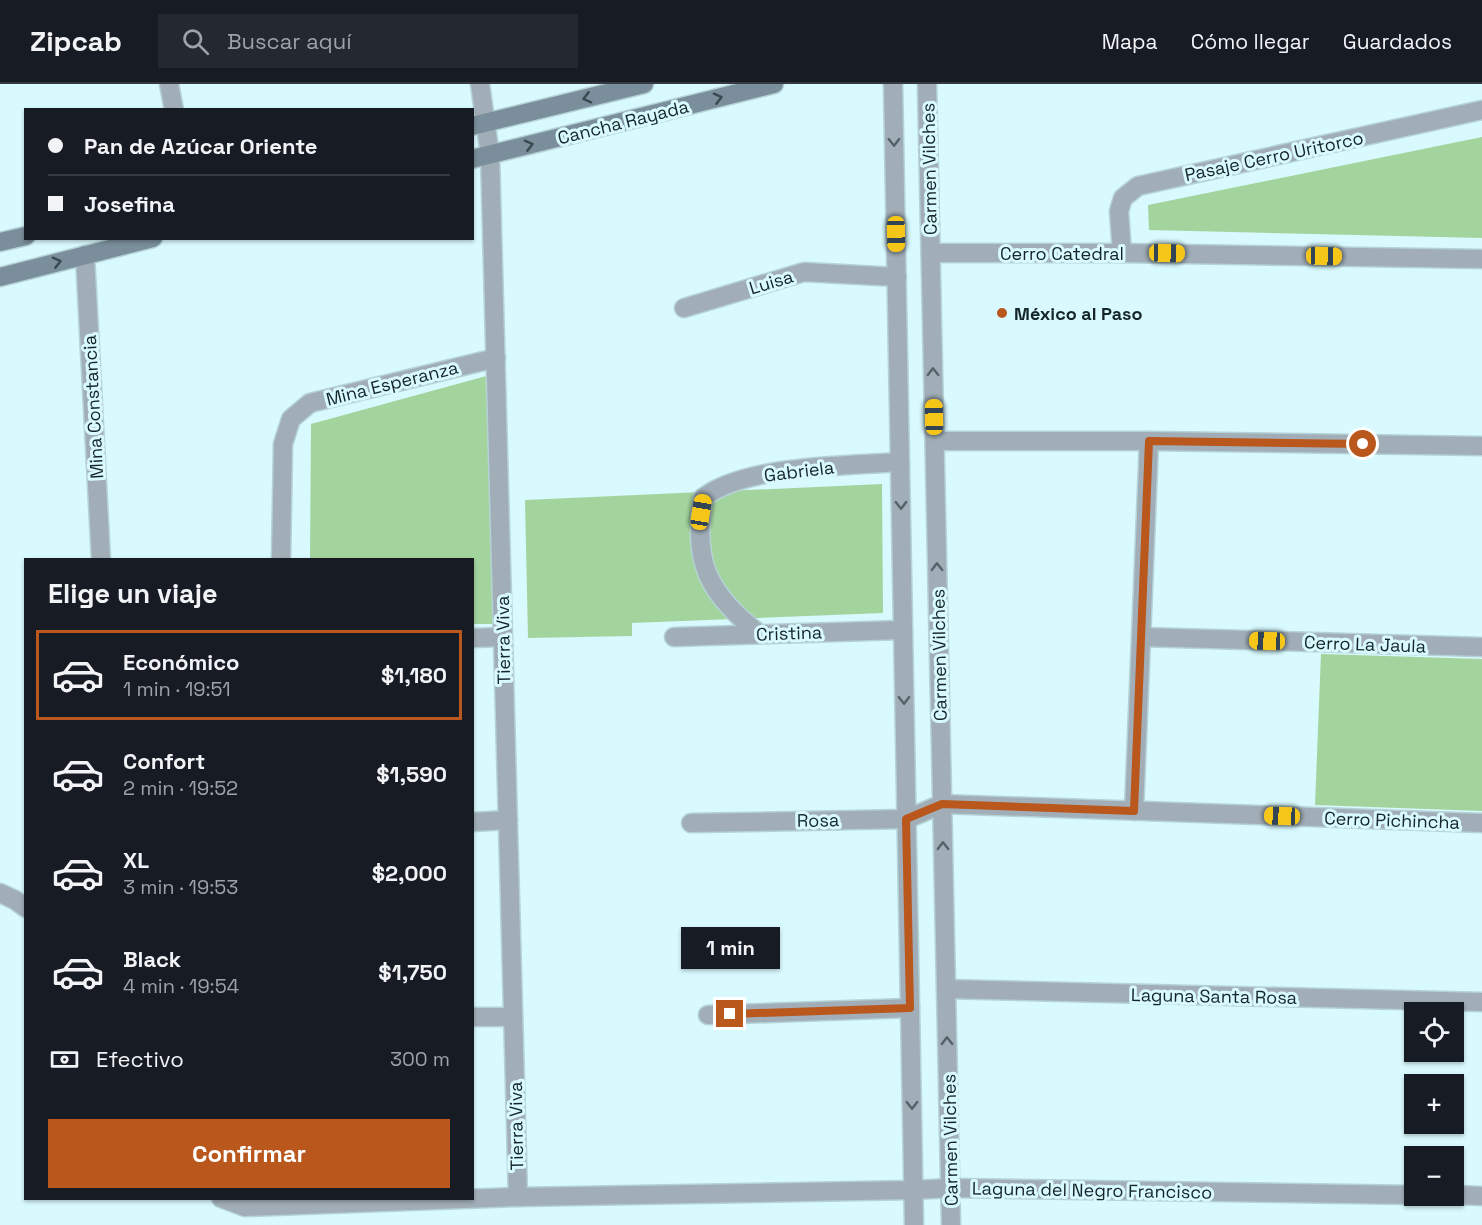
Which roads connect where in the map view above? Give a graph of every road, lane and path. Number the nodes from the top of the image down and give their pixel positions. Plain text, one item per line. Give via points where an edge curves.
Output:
1 (169, 84) edge
2 (480, 84) edge
3 (644, 84) edge
4 (774, 84) edge
5 (893, 84) edge
6 (927, 84) edge
7 (174, 108) edge
8 (1482, 110) edge
9 (479, 124) edge
10 (481, 157) edge
11 (24, 236) edge
12 (145, 240) edge
13 (0, 242) edge
14 (931, 253) junction
15 (1122, 253) junction
16 (85, 255) junction
17 (1482, 259) edge
18 (897, 276) junction
19 (0, 277) edge
20 (684, 308) dead end
21 (496, 358) junction
22 (935, 441) junction
23 (1149, 441) junction
24 (1482, 446) edge
25 (900, 462) junction
26 (101, 558) edge
27 (281, 558) edge
28 (903, 630) junction
29 (758, 633) junction
30 (503, 637) junction
31 (674, 637) dead end
32 (1141, 637) junction
33 (474, 638) edge
34 (1482, 647) edge
35 (942, 804) junction
36 (1134, 811) junction
37 (906, 819) junction
38 (508, 820) junction
39 (474, 822) edge
40 (692, 823) dead end
41 (1482, 823) edge
42 (0, 893) edge
43 (24, 907) edge
44 (946, 989) junction
45 (1482, 1002) edge
46 (910, 1008) junction
47 (708, 1015) dead end
48 (474, 1017) edge
49 (513, 1017) junction
50 (951, 1188) junction
51 (913, 1190) junction
52 (1404, 1195) edge
53 (1464, 1196) edge
54 (1482, 1196) edge
55 (518, 1197) junction
56 (474, 1199) edge
57 (226, 1200) edge
58 (436, 1200) edge
59 (914, 1225) edge
60 (951, 1225) edge

1 - 7 street
2 - 9 street, Tierra Viva
3 -> 9 street, Cancha Rayada
10 -> 4 street, Cancha Rayada
5 -> 18 street, Carmen Vilches
6 - 14 street, Carmen Vilches
8 - 15 street, Pasaje Cerro Uritorco via 1137,186 1123,198 1119,211
9 - 10 street, Tierra Viva
10 - 21 street, Tierra Viva
11 - 13 street
12 - 16 street
14 - 15 street, Cerro Catedral
22 -> 14 street, Carmen Vilches
15 - 17 street, Cerro Catedral
19 -> 16 street
16 - 26 street, Mina Constancia
18 - 20 street, Luisa via 804,272
18 - 25 street, Carmen Vilches
21 - 27 street, Mina Esperanza via 310,403 291,419 283,444
21 - 30 street, Tierra Viva
22 - 23 street
35 -> 22 street, Carmen Vilches
23 - 24 street
23 - 32 street
25 -> 28 street, Carmen Vilches
25 - 29 street, Gabriela via 783,470 712,491 703,498 699,526 701,559 714,589 736,616
28 - 29 street, Cristina
28 -> 37 street, Carmen Vilches
29 - 31 street, Cristina
30 - 33 street
30 - 38 street, Tierra Viva
32 - 34 street, Cerro La Jaula
32 - 36 street
35 - 36 street, Cerro Pichincha
35 - 37 street, Rosa
44 -> 35 street, Carmen Vilches
36 - 41 street, Cerro Pichincha
37 - 40 street, Rosa
37 - 46 street, Carmen Vilches
38 - 39 street
38 - 49 street, Tierra Viva
42 - 43 street
44 - 45 street, Laguna Santa Rosa
50 -> 44 street, Carmen Vilches
46 - 47 street
46 -> 51 street, Carmen Vilches
48 - 49 street
49 - 55 street, Tierra Viva
50 - 51 street, Laguna del Negro Francisco
50 - 52 street, Laguna del Negro Francisco
50 - 60 street, Carmen Vilches
51 - 55 street, Laguna del Negro Francisco
51 - 59 street, Carmen Vilches
53 - 54 street
55 - 56 street, Laguna del Negro Francisco
57 - 58 street, Laguna del Negro Francisco via 245,1207

